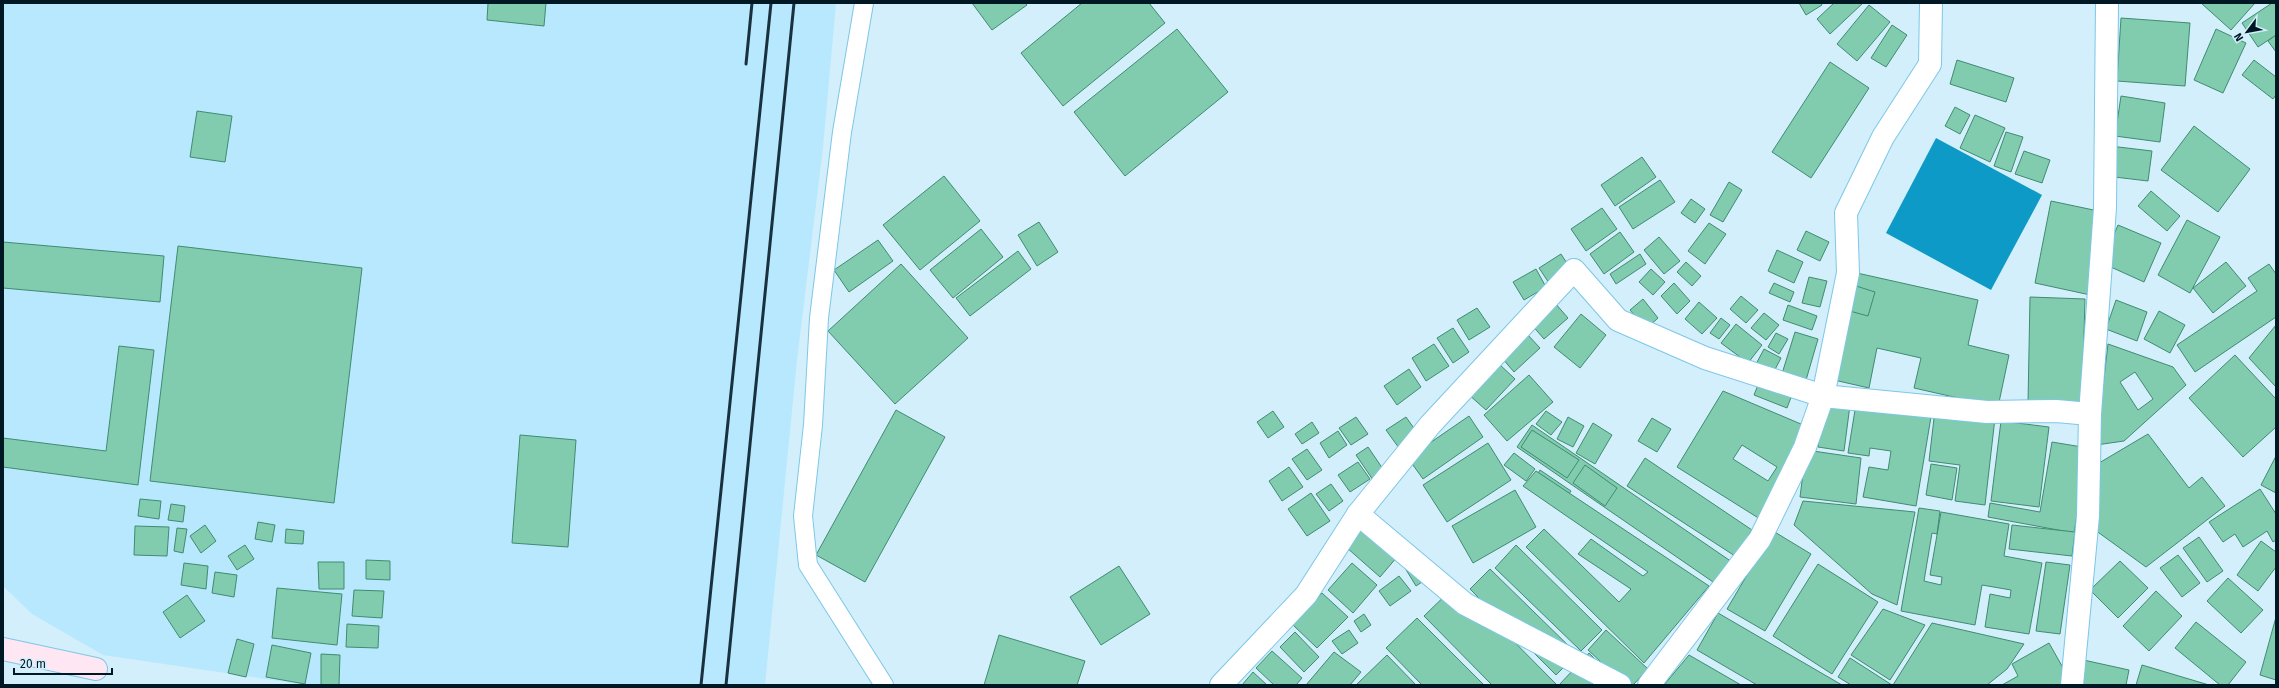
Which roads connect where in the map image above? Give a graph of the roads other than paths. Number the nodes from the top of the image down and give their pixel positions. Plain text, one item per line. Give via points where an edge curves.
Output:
1 (864, 3) edge
2 (1931, 3) edge
3 (2107, 3) edge
4 (1823, 396) junction
5 (2090, 414) junction
6 (1358, 514) junction
7 (3, 649) edge
8 (96, 669) dead end
9 (884, 685) edge
10 (1221, 685) edge
11 (1620, 685) edge
12 (1649, 685) edge
13 (2072, 685) edge

1 - 9 lane via 842,132 819,318 813,425 803,516 808,565
2 - 4 street via 1930,64 1883,137 1846,213 1848,273
3 - 5 street via 2105,208
4 - 5 street via 1987,412 2056,411
4 - 6 street via 1705,358 1618,320 1574,270 1430,425
4 - 12 street via 1805,447 1760,538
5 - 13 street via 2088,516
6 - 10 street via 1306,595
6 - 11 street via 1465,604
7 - 8 street

